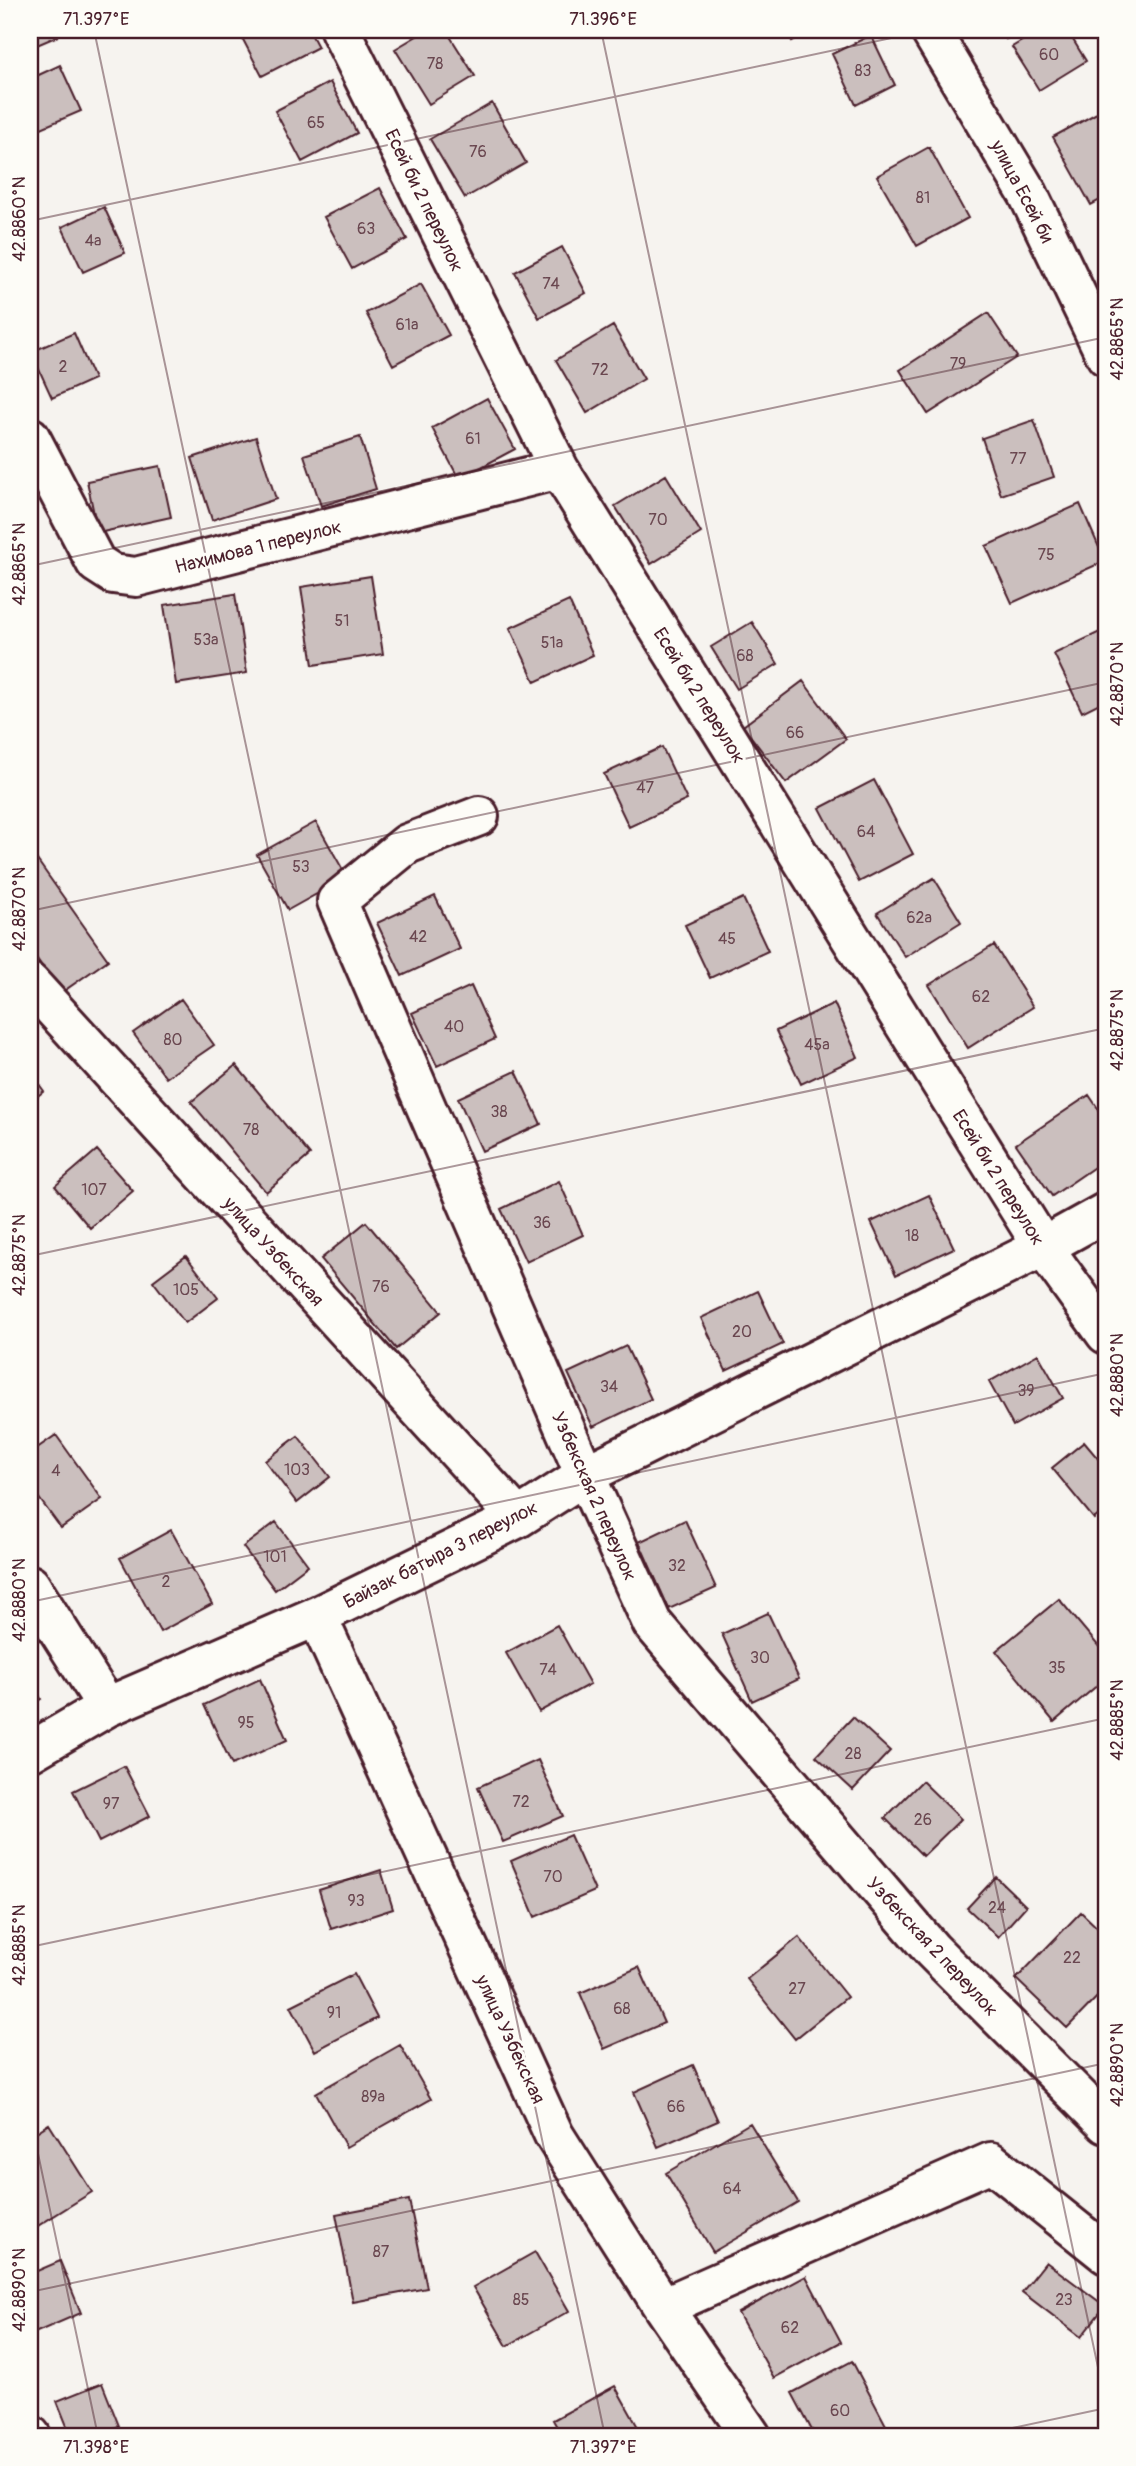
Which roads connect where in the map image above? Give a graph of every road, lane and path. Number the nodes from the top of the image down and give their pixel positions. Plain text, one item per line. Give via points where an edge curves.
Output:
1 (340, 30) edge
2 (930, 30) edge
3 (1106, 356) edge
4 (30, 437) edge
5 (559, 470) junction
6 (479, 816) dead end
7 (30, 983) edge
8 (1106, 1212) edge
9 (1043, 1247) junction
10 (1106, 1334) edge
11 (585, 1475) junction
12 (518, 1518) junction
13 (30, 1584) edge
14 (317, 1616) junction
15 (107, 1707) junction
16 (30, 1752) edge
17 (1106, 2124) edge
18 (1106, 2254) edge
19 (663, 2307) junction
20 (751, 2436) edge

1 - 5 street, Есей би 2 переулок
2 - 3 street, улица Есей би via 1028,194
4 - 5 street, Нахимова 1 переулок via 96,563 113,574 136,577
5 - 9 street, Есей би 2 переулок
6 - 11 street, Узбекская 2 переулок via 407,844 337,901
7 - 12 street, улица Узбекская
8 - 9 street, Байзак батыра 3 переулок
9 - 10 street, Есей би 2 переулок
9 - 11 street, Байзак батыра 3 переулок
11 - 12 street, Байзак батыра 3 переулок
11 - 17 street, Узбекская 2 переулок via 652,1623 932,1950
12 - 14 street, Байзак батыра 3 переулок
13 - 15 street
14 - 15 street, Байзак батыра 3 переулок
14 - 19 street, улица Узбекская via 554,2135
15 - 16 street, Байзак батыра 3 переулок
18 - 19 street via 991,2162
19 - 20 street, улица Узбекская

